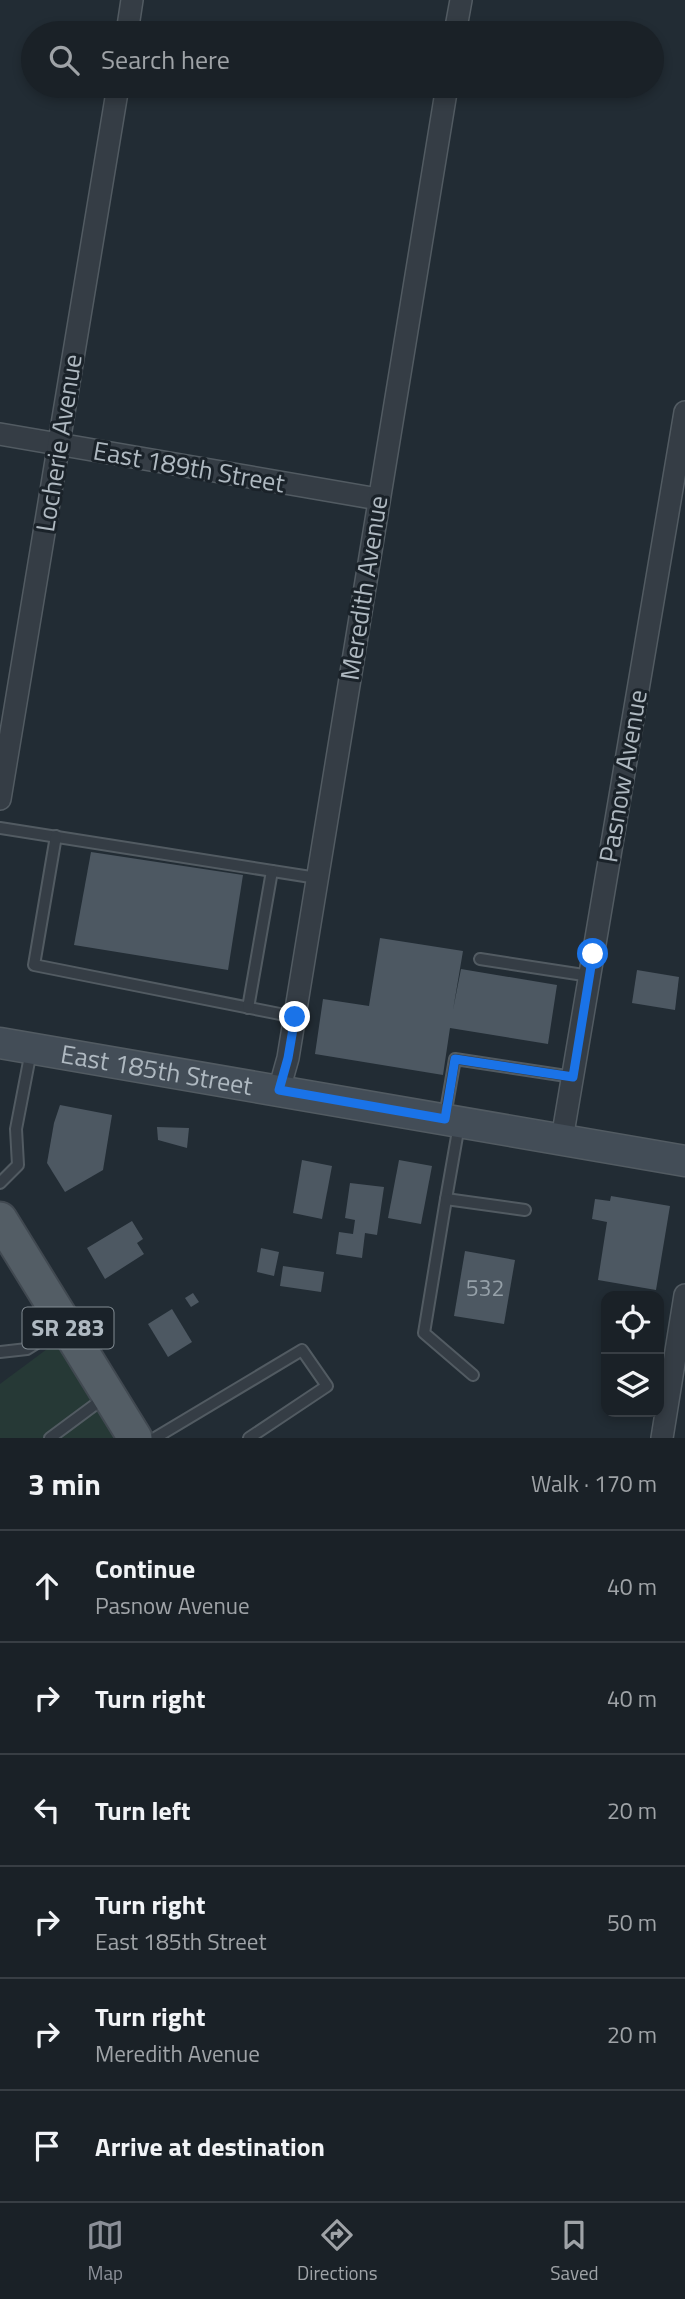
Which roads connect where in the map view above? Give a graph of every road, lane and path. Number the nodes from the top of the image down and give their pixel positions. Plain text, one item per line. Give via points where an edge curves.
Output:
1 (132, 0) edge
2 (461, 0) edge
3 (129, 21) edge
4 (457, 21) edge
5 (116, 98) edge
6 (445, 98) edge
7 (685, 412) edge
8 (0, 434) edge
9 (59, 444) junction
10 (378, 499) junction
11 (0, 799) edge
12 (0, 828) edge
13 (56, 836) junction
14 (272, 871) junction
15 (317, 878) junction
16 (480, 959) dead end
17 (590, 976) junction
18 (248, 1007) junction
19 (295, 1017) junction
20 (0, 1042) edge
21 (32, 1048) junction
22 (573, 1077) junction
23 (279, 1090) junction
24 (452, 1121) junction
25 (562, 1139) junction
26 (685, 1161) edge
27 (0, 1183) edge
28 (446, 1199) junction
29 (525, 1210) dead end
30 (0, 1219) edge
31 (685, 1295) edge
32 (66, 1325) junction
33 (0, 1352) edge
34 (473, 1375) dead end
35 (109, 1395) junction
36 (50, 1438) edge
37 (135, 1438) edge
38 (155, 1438) edge
39 (249, 1438) edge
40 (662, 1438) edge

1 - 3 street
2 - 4 street
5 - 9 street, Locherie Avenue
6 - 10 street, Meredith Avenue
7 - 17 street, Pasnow Avenue
8 - 9 street, East 189th Street
9 - 10 street, East 189th Street
9 - 11 street, Locherie Avenue
10 - 15 street, Meredith Avenue
12 - 13 lane
13 - 14 lane
13 - 18 lane via 34,965
14 - 15 lane
14 - 18 lane
15 - 19 street, Meredith Avenue
16 - 17 lane
17 - 22 street, Pasnow Avenue
18 - 19 lane
19 - 23 street, Meredith Avenue
20 - 21 street, East 185th Street
21 - 23 street, East 185th Street
21 - 27 lane via 16,1129 18,1165
22 - 24 lane via 455,1059
22 - 25 street, Pasnow Avenue
23 - 24 street, East 185th Street
24 - 25 street, East 185th Street
24 - 28 lane
25 - 26 street, East 185th Street
28 - 29 lane
28 - 34 lane via 424,1333
30 - 32 main road, SR 283
31 - 40 street
32 - 33 lane via 27,1349
32 - 35 main road, SR 283
35 - 36 lane
35 - 37 main road, SR 283
38 - 39 lane via 302,1350 327,1386

